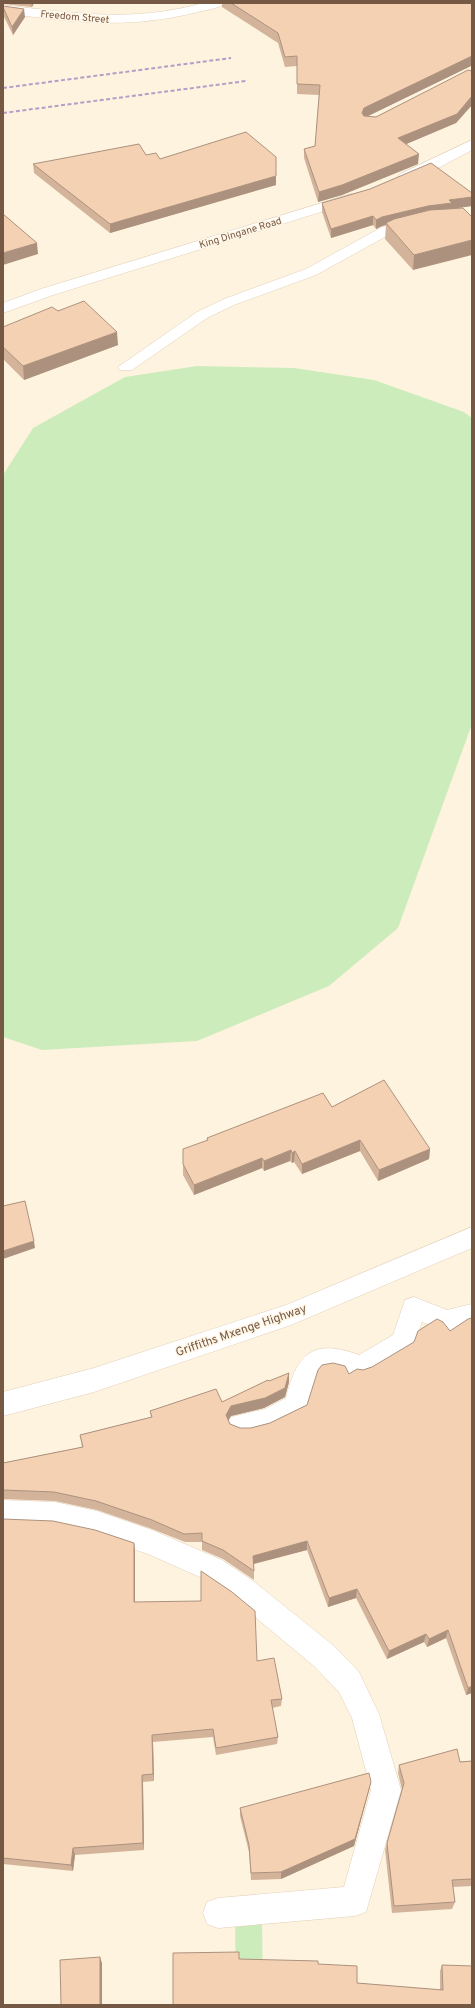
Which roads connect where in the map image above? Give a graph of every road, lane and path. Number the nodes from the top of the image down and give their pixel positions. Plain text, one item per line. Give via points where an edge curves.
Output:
1 (217, 3) edge
2 (3, 9) edge
3 (472, 144) edge
4 (390, 184) edge
5 (362, 194) edge
6 (428, 220) edge
7 (3, 308) edge
8 (126, 367) dead end
9 (472, 1237) edge
10 (472, 1315) edge
11 (3, 1404) edge
12 (240, 1425) dead end
13 (3, 1513) edge
14 (218, 1913) dead end

1 - 2 street, Freedom Street via 191,11 109,20
3 - 4 street
5 - 7 street, King Dingane Road
6 - 8 lane via 386,230 311,272 202,315
9 - 11 street, Griffiths Mxenge Highway via 291,1314 94,1380
10 - 12 street via 447,1321 414,1308 404,1342 361,1367 342,1359 320,1360 307,1370 297,1405 269,1420
13 - 14 street via 55,1515 97,1524 152,1543 212,1569 243,1590 324,1656 349,1682 365,1714 386,1790 355,1901

